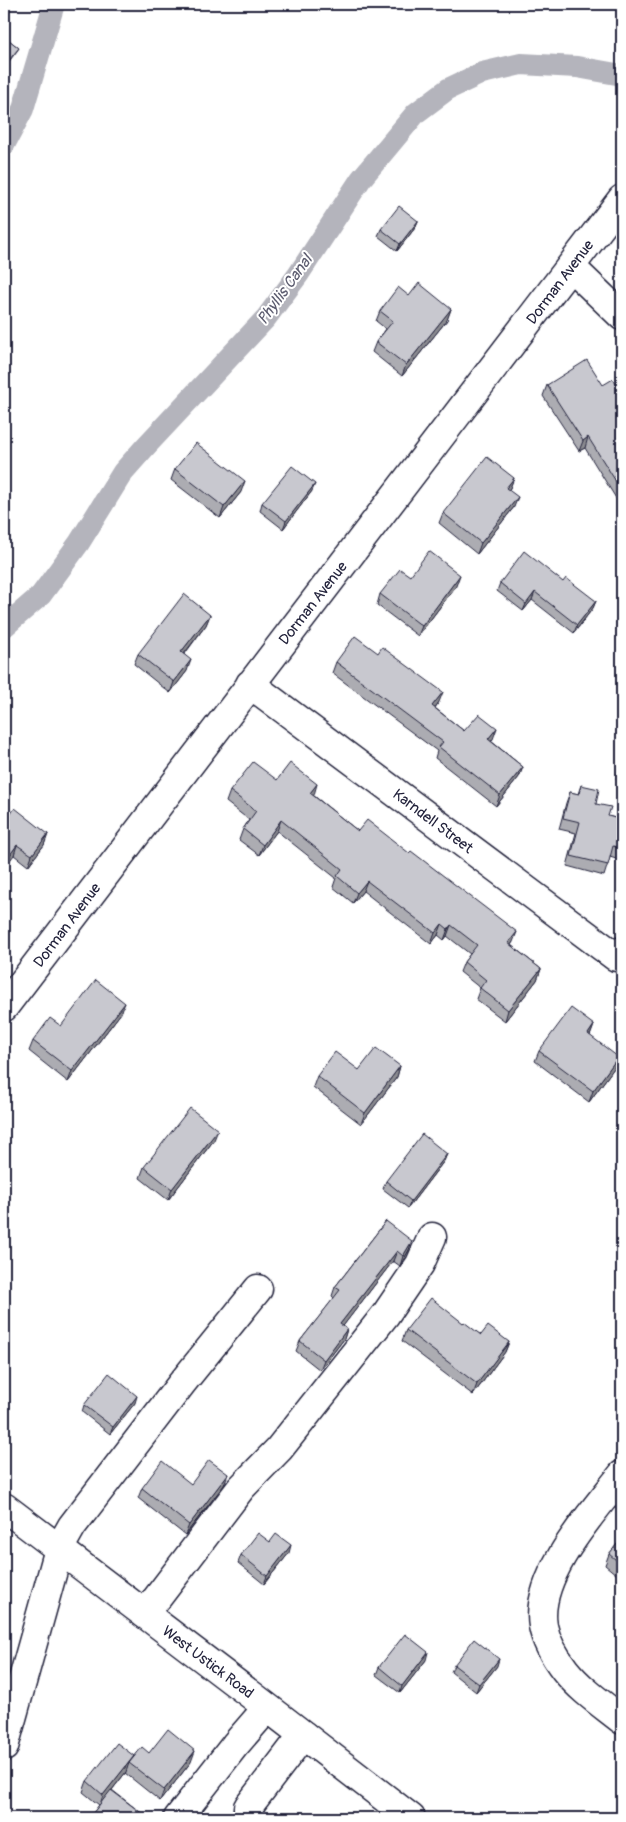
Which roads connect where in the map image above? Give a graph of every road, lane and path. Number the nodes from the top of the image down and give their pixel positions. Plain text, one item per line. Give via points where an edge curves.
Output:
1 (622, 199) edge
2 (572, 267) junction
3 (622, 316) edge
4 (250, 684) junction
5 (619, 954) edge
6 (4, 1007) edge
7 (432, 1237) dead end
8 (258, 1289) dead end
9 (622, 1475) edge
10 (4, 1507) edge
11 (59, 1549) junction
12 (144, 1614) junction
13 (267, 1708) junction
14 (622, 1720) edge
15 (303, 1735) junction
16 (4, 1747) edge
17 (178, 1818) edge
18 (252, 1818) edge
19 (411, 1818) edge

1 - 2 street, Dorman Avenue
2 - 3 street
2 - 4 street, Dorman Avenue
4 - 5 street, Karndell Street
4 - 6 street, Dorman Avenue
7 - 12 street via 420,1264 386,1314 279,1448 241,1488
8 - 11 street via 98,1491
9 - 14 street via 563,1554 544,1601 543,1625 549,1645 565,1669 586,1692
10 - 11 street, West Ustick Road
11 - 12 street, West Ustick Road
11 - 16 street
12 - 13 street, West Ustick Road
13 - 15 street, West Ustick Road
13 - 17 street
15 - 18 street via 248,1807 248,1816
15 - 19 street, West Ustick Road

